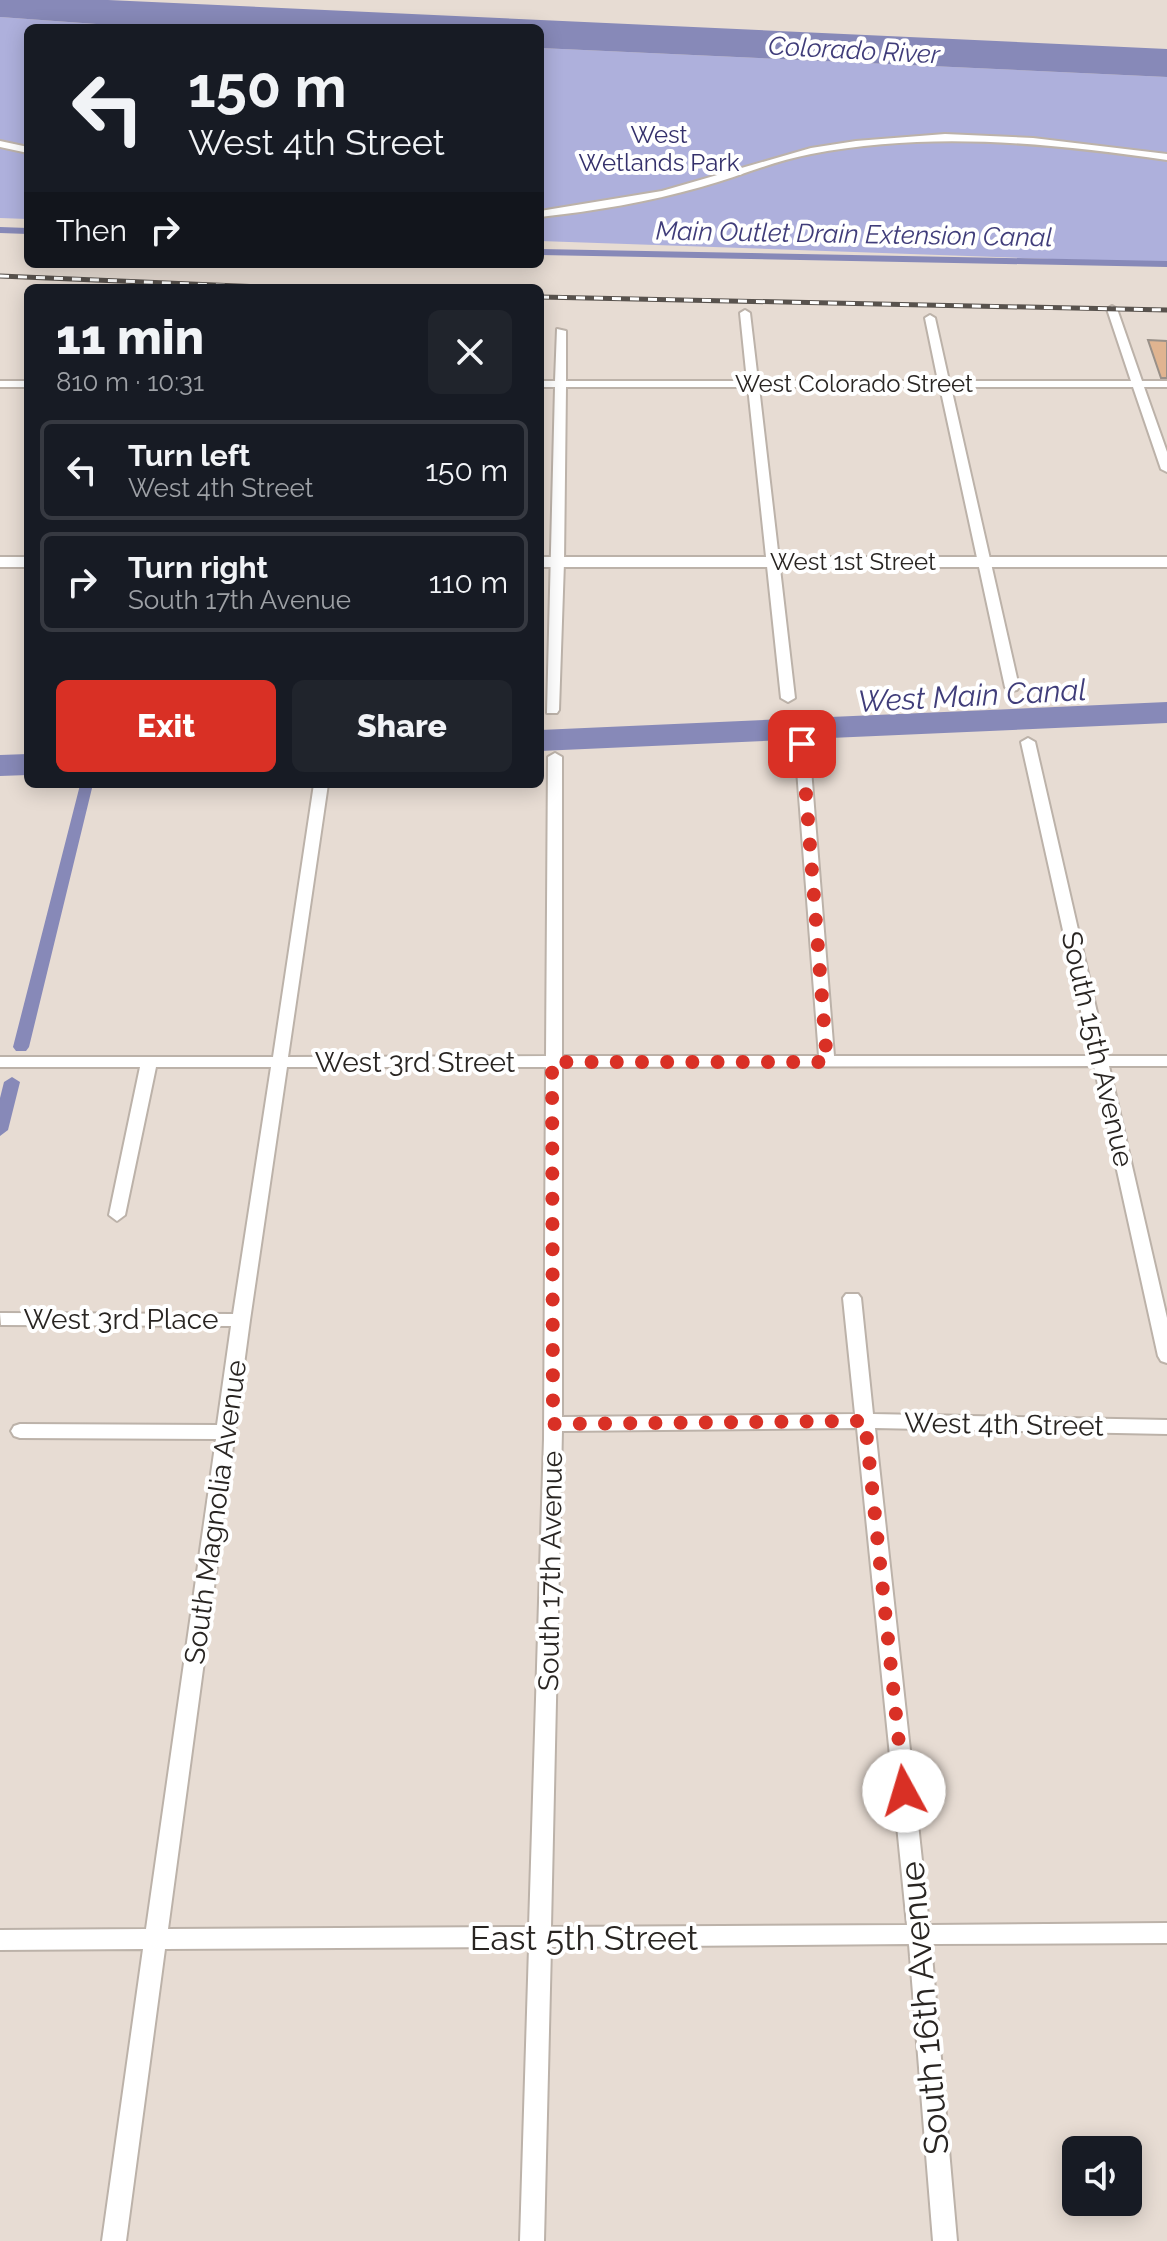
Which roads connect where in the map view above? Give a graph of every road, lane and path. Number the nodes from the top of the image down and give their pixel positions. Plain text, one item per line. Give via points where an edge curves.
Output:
1 (0, 144) edge
2 (24, 149) edge
3 (1167, 157) edge
4 (544, 213) edge
5 (1112, 309) dead end
6 (745, 313) dead end
7 (930, 318) dead end
8 (561, 331) dead end
9 (0, 384) edge
10 (24, 384) edge
11 (544, 384) edge
12 (560, 384) junction
13 (754, 384) junction
14 (947, 384) junction
15 (1137, 384) junction
16 (1167, 384) edge
17 (1167, 469) edge
18 (0, 562) edge
19 (24, 562) edge
20 (544, 562) edge
21 (558, 562) junction
22 (771, 562) junction
23 (985, 562) junction
24 (1167, 562) edge
25 (1012, 687) dead end
26 (788, 698) dead end
27 (552, 710) dead end
28 (1028, 742) dead end
29 (802, 744) dead end
30 (555, 757) dead end
31 (320, 788) edge
32 (1100, 1061) junction
33 (1167, 1061) edge
34 (0, 1062) edge
35 (149, 1062) junction
36 (279, 1062) junction
37 (552, 1062) junction
38 (827, 1062) junction
39 (117, 1215) dead end
40 (852, 1298) dead end
41 (1, 1319) edge
42 (241, 1320) junction
43 (1167, 1356) edge
44 (865, 1421) junction
45 (553, 1424) junction
46 (1167, 1427) edge
47 (20, 1431) dead end
48 (227, 1432) junction
49 (1167, 1933) edge
50 (919, 1936) junction
51 (541, 1938) junction
52 (0, 1940) edge
53 (156, 1940) junction
54 (114, 2241) edge
55 (532, 2241) edge
56 (945, 2241) edge

1 - 2 street
3 - 4 street via 1035,138 897,139 809,151 637,199
5 - 15 street
6 - 13 street
7 - 14 street
8 - 12 street
9 - 10 street
11 - 12 street, West Colorado Street
12 - 13 street, West Colorado Street
12 - 21 street
13 - 14 street, West Colorado Street
13 - 22 street
14 - 15 street, West Colorado Street
14 - 23 street
15 - 16 street, West Colorado Street
15 - 17 street
18 - 19 main road
20 - 21 main road, West 1st Street
21 - 22 main road, West 1st Street
21 - 27 street
22 - 23 main road, West 1st Street
22 - 26 street
23 - 24 main road, West 1st Street
23 - 25 street
28 - 32 street, South 15th Avenue
29 - 38 street
30 - 37 street, South 17th Avenue
31 - 36 street, South Magnolia Avenue
32 - 33 street, West 3rd Street
32 - 38 street, West 3rd Street
32 - 43 street, South 15th Avenue
34 - 35 street, West 3rd Street
35 - 36 street, West 3rd Street
35 - 39 street
36 - 37 street, West 3rd Street
36 - 42 street, South Magnolia Avenue
37 - 38 street, West 3rd Street
37 - 45 street, South 17th Avenue
40 - 44 street, South 16th Avenue
41 - 42 street, West 3rd Place
42 - 48 street, South Magnolia Avenue
44 - 45 street, West 4th Street
44 - 46 street, West 4th Street
44 - 50 street, South 16th Avenue
45 - 51 street, South 17th Avenue
47 - 48 street
48 - 53 street, South Magnolia Avenue
49 - 50 street, East 5th Street
50 - 51 street, East 5th Street
50 - 56 street, South 16th Avenue
51 - 53 street, East 5th Street
51 - 55 street, South 17th Avenue
52 - 53 street, East 5th Street
53 - 54 street, South Magnolia Avenue

